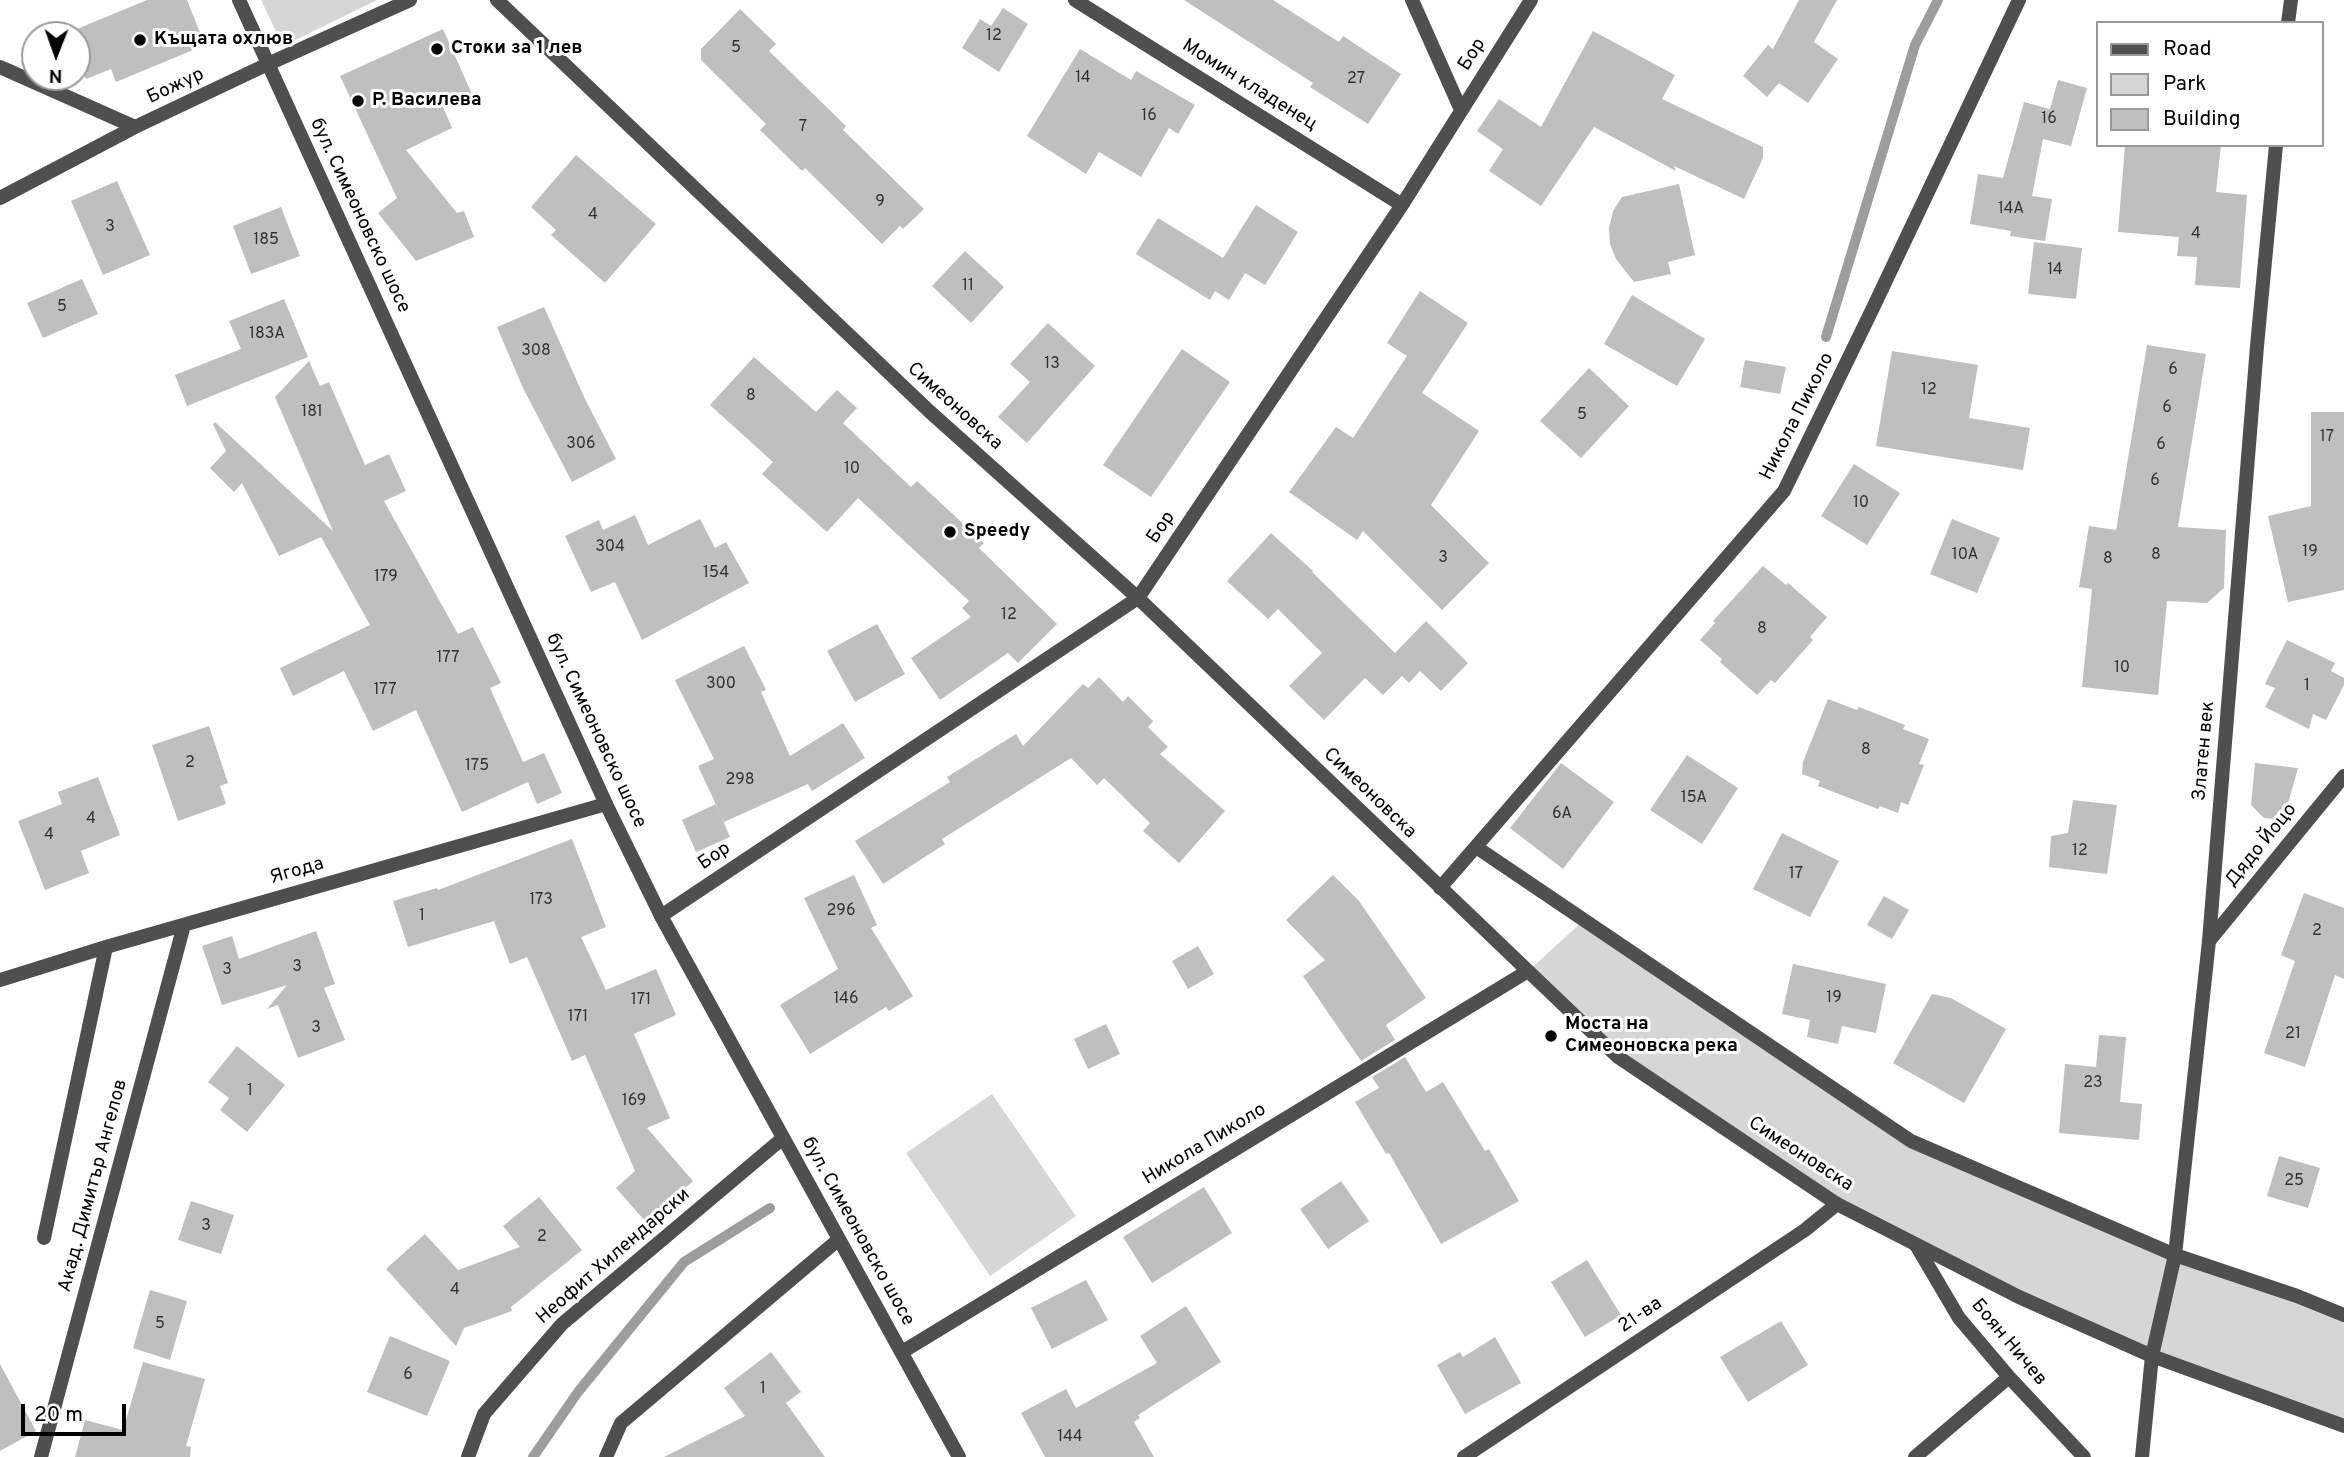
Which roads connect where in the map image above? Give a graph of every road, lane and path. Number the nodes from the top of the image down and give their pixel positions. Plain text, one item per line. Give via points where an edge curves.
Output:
1 (239, 0) edge
2 (410, 0) edge
3 (497, 0) edge
4 (1075, 0) edge
5 (1412, 0) edge
6 (1531, 0) edge
7 (2019, 0) edge
8 (2291, 0) edge
9 (2288, 21) edge
10 (268, 64) junction
11 (0, 66) edge
12 (1461, 110) junction
13 (135, 127) junction
14 (2276, 147) edge
15 (0, 198) edge
16 (1402, 205) junction
17 (1138, 598) junction
18 (2344, 776) edge
19 (606, 804) junction
20 (1476, 847) junction
21 (1440, 888) junction
22 (661, 916) junction
23 (184, 925) junction
24 (2209, 941) junction
25 (106, 947) junction
26 (1528, 971) junction
27 (0, 980) edge
28 (783, 1138) junction
29 (1837, 1204) junction
30 (44, 1238) dead end
31 (838, 1240) junction
32 (1916, 1245) junction
33 (2175, 1255) junction
34 (2344, 1315) edge
35 (902, 1352) junction
36 (2152, 1356) junction
37 (2009, 1377) junction
38 (2344, 1426) edge
39 (41, 1457) edge
40 (468, 1457) edge
41 (606, 1457) edge
42 (959, 1457) edge
43 (1464, 1457) edge
44 (1915, 1457) edge
45 (2084, 1457) edge
46 (2142, 1457) edge

1 - 10 street, бул. Симеоновско шосе
2 - 10 street, Божур
3 - 17 street, Симеоновска via 918,401
4 - 16 street, Момин кладенец
5 - 12 street
6 - 12 street, Бор
7 - 20 street, Никола Пиколо via 1784,491
8 - 9 street
10 - 13 street, Божур
10 - 19 street, бул. Симеоновско шосе
11 - 13 street
12 - 16 street, Бор
13 - 15 street, Божур
14 - 24 street, Златен век
16 - 17 street, Бор
17 - 21 street, Симеоновска
17 - 22 street, Бор
18 - 24 street, Дядо Йоцо
19 - 22 street, бул. Симеоновско шосе
19 - 23 street, Ягода
20 - 21 street, Никола Пиколо
20 - 33 street via 1911,1140
21 - 26 street, Симеоновска
22 - 28 street, бул. Симеоновско шосе
23 - 25 street, Ягода
23 - 39 street, Акад. Димитър Ангелов
24 - 33 street, Златен век
25 - 27 street, Ягода
25 - 30 street, Акад. Димитър Ангелов
26 - 29 street, Симеоновска via 1618,1056
26 - 35 street, Никола Пиколо
28 - 31 street, бул. Симеоновско шосе
28 - 40 street, Неофит Хилендарски via 562,1324 484,1414
29 - 32 street, Симеоновска
29 - 43 street, 21-ва via 1805,1230
31 - 35 street, бул. Симеоновско шосе
31 - 41 street via 621,1423
32 - 36 street, Симеоновска
32 - 37 street, Боян Ничев via 1959,1318
33 - 34 street
33 - 36 street, Златен век
35 - 42 street, бул. Симеоновско шосе
36 - 38 street, Симеоновска
36 - 46 street, Златен век
37 - 44 street
37 - 45 street, Боян Ничев

